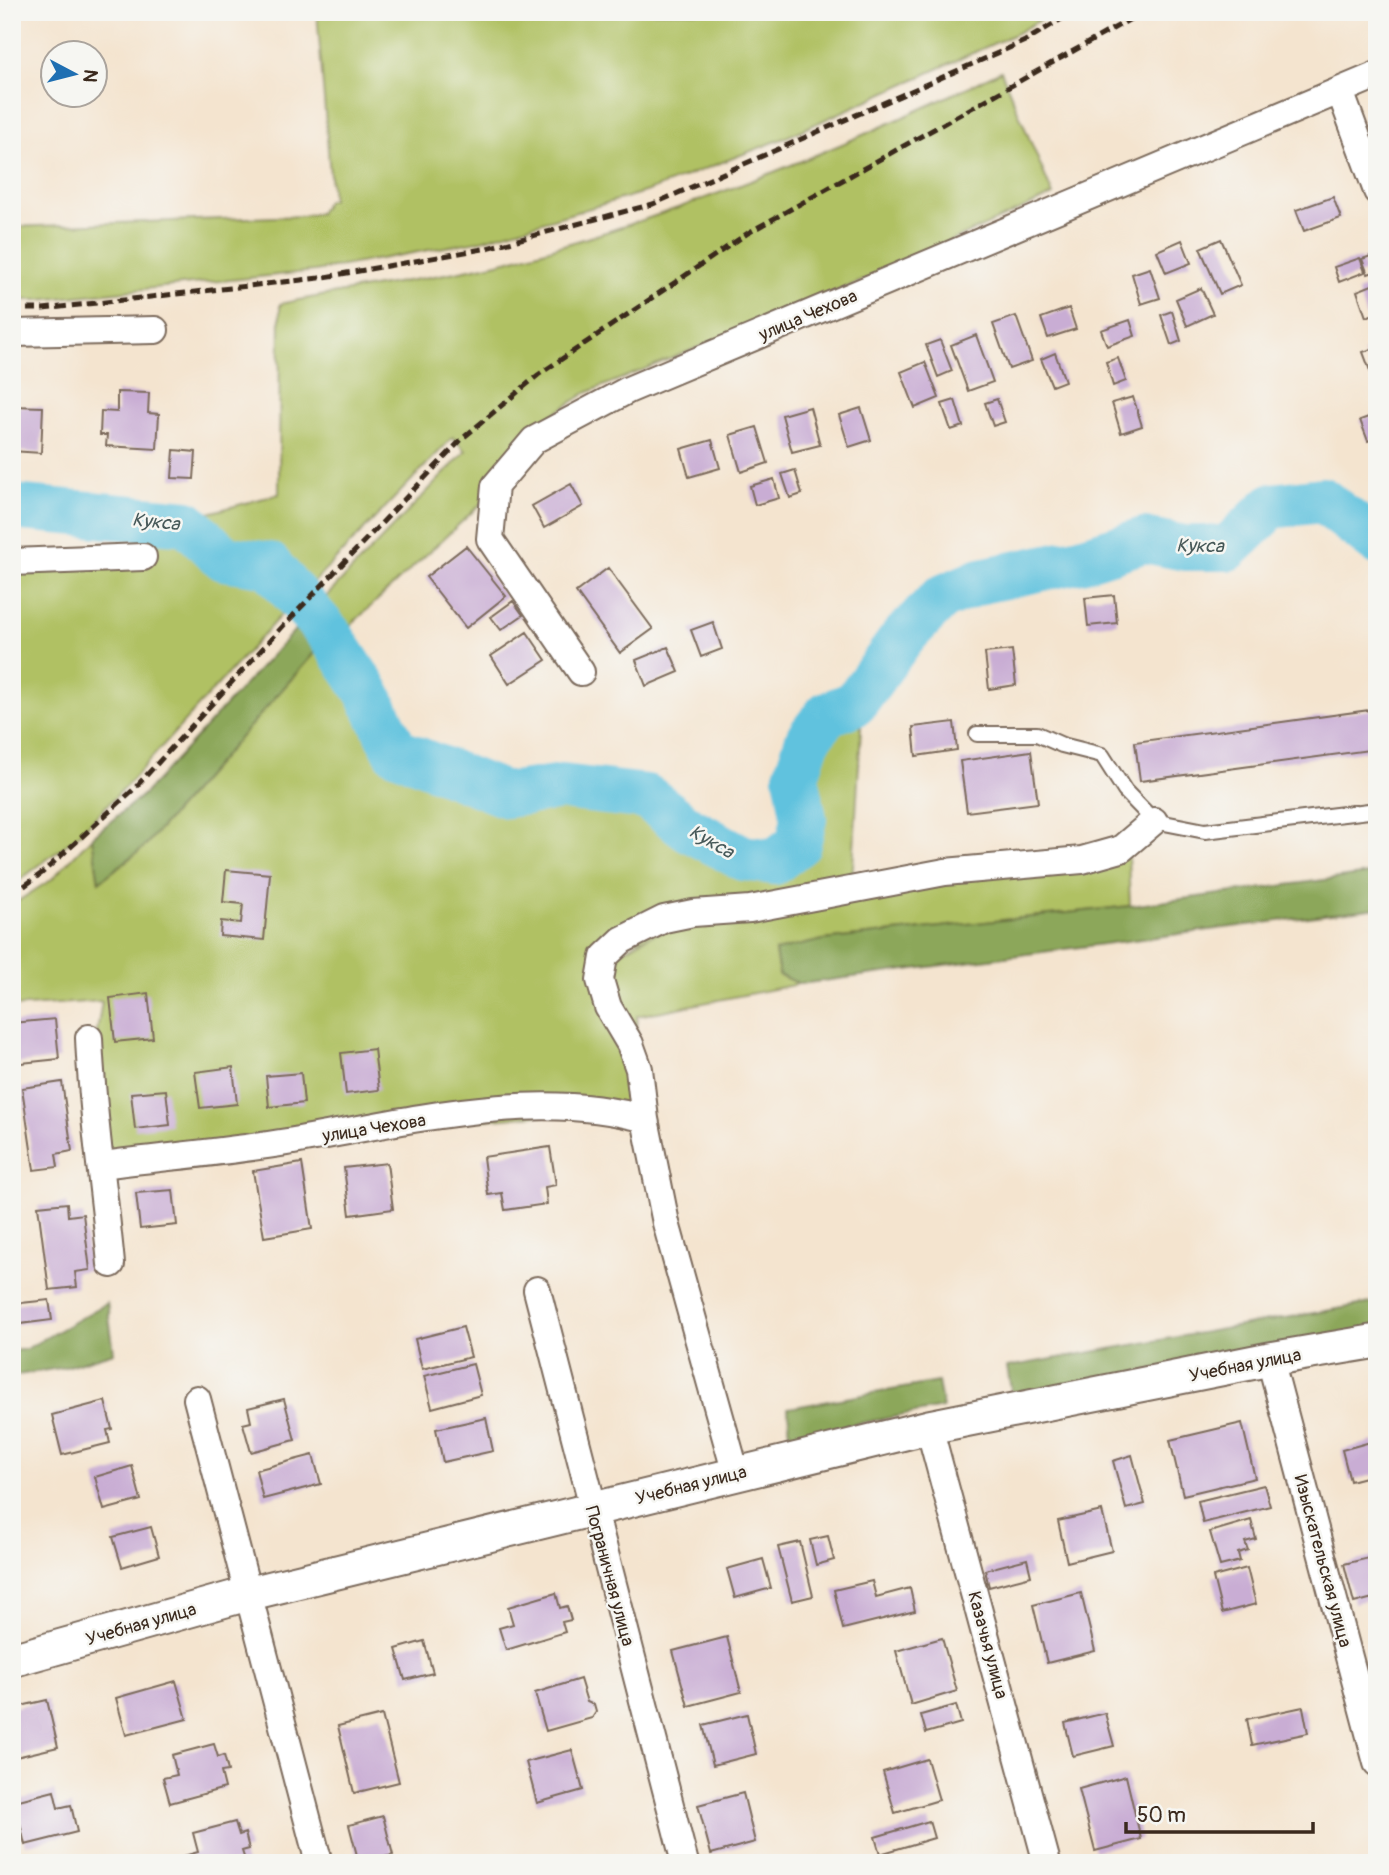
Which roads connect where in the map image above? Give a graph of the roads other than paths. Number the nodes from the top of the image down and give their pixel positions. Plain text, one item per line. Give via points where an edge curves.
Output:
1 (1377, 75) edge
2 (1340, 91) junction
3 (1377, 191) edge
4 (155, 330) dead end
5 (12, 333) edge
6 (143, 557) dead end
7 (12, 562) edge
8 (581, 672) dead end
9 (978, 734) dead end
10 (1377, 810) edge
11 (1154, 821) junction
12 (89, 1038) dead end
13 (645, 1119) junction
14 (102, 1165) junction
15 (111, 1264) dead end
16 (537, 1290) dead end
17 (1377, 1341) edge
18 (1270, 1359) junction
19 (197, 1399) dead end
20 (929, 1427) junction
21 (736, 1474) junction
22 (593, 1509) junction
23 (247, 1594) junction
24 (12, 1660) edge
25 (1377, 1763) edge
26 (319, 1863) edge
27 (685, 1863) edge
28 (1047, 1863) edge

1 - 2 street, улица Чехова
2 - 3 street
2 - 8 street, улица Чехова via 628,390 534,440 495,486 490,539
4 - 5 street
6 - 7 street
9 - 11 lane via 1037,734 1102,755 1125,791
10 - 11 lane via 1205,831
11 - 13 street via 1121,849 1082,860 945,872 750,909 693,913 664,919 622,940 604,957 600,980 608,1007 639,1069
12 - 14 street via 91,1110
13 - 14 street, улица Чехова via 610,1109 495,1108 266,1145
13 - 21 street via 666,1223
14 - 15 street
16 - 22 street, Пограничная улица
17 - 18 street, Учебная улица
18 - 20 street, Учебная улица
18 - 25 street, Изыскательская улица
19 - 23 street
20 - 21 street, Учебная улица
20 - 28 street, Казачья улица
21 - 22 street, Учебная улица
22 - 23 street, Учебная улица
22 - 27 street, Пограничная улица
23 - 24 street, Учебная улица
23 - 26 street

